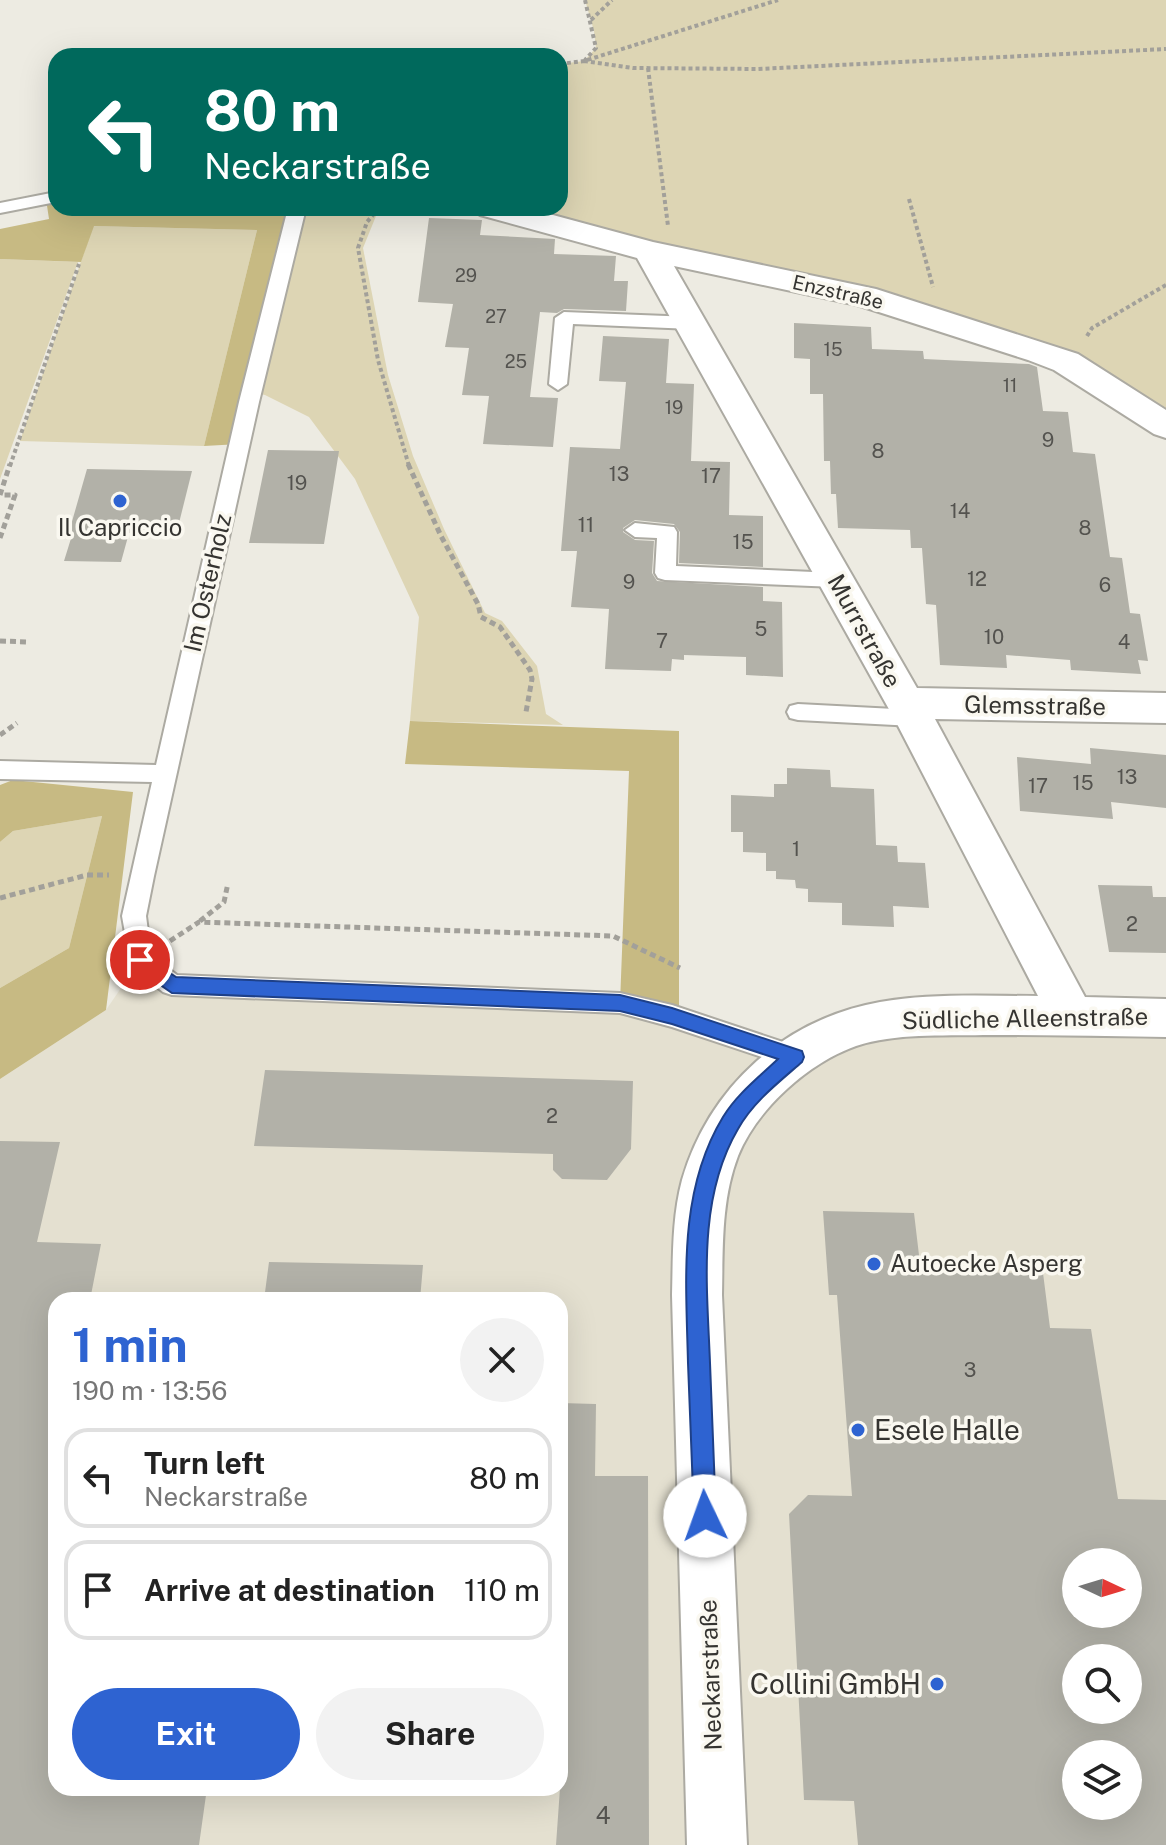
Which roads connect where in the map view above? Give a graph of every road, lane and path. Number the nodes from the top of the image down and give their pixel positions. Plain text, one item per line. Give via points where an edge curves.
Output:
1 (585, 0) edge
2 (612, 0) edge
3 (778, 0) edge
4 (591, 20) junction
5 (1166, 49) edge
6 (584, 61) junction
7 (568, 63) edge
8 (648, 68) junction
9 (48, 199) edge
10 (909, 199) dead end
11 (0, 208) edge
12 (295, 216) edge
13 (372, 216) edge
14 (521, 216) edge
15 (660, 253) junction
16 (79, 264) dead end
17 (1166, 285) edge
18 (942, 321) junction
19 (692, 323) junction
20 (1066, 362) junction
21 (558, 384) dead end
22 (1166, 426) edge
23 (0, 495) edge
24 (635, 530) dead end
25 (0, 538) edge
26 (836, 580) junction
27 (0, 641) edge
28 (29, 642) dead end
29 (1166, 708) edge
30 (909, 710) junction
31 (526, 712) dead end
32 (798, 712) dead end
33 (17, 723) dead end
34 (0, 735) edge
35 (0, 770) edge
36 (164, 774) junction
37 (142, 876) junction
38 (228, 883) dead end
39 (0, 898) edge
40 (199, 922) junction
41 (140, 960) junction
42 (680, 968) dead end
43 (1071, 1015) junction
44 (1166, 1018) edge
45 (795, 1057) junction
46 (717, 1845) edge

1 - 4 path
2 - 4 path
3 - 6 path
4 - 6 path via 596,48
5 - 8 path via 758,69
6 - 7 path
6 - 8 path
8 - 15 path
9 - 11 lane
10 - 18 path
12 - 36 lane, Im Osterholz
13 - 31 path via 358,248 378,360 405,457 481,617 500,627 530,670
14 - 15 street, Enzstraße
15 - 18 street, Enzstraße via 864,296
15 - 19 street, Murrstraße
16 - 23 path
17 - 20 path via 1092,328
18 - 20 street, Enzstraße
19 - 21 lane via 564,318
19 - 26 street, Murrstraße
20 - 22 street, Enzstraße
23 - 25 path via 15,495
24 - 26 lane via 667,532 665,573
26 - 30 street, Murrstraße
27 - 28 path
29 - 30 street, Glemsstraße
30 - 32 lane
30 - 43 street, Murrstraße
33 - 34 path
35 - 36 lane
36 - 37 lane, Im Osterholz
37 - 39 path via 87,875
37 - 41 lane, Im Osterholz via 134,916
38 - 40 path via 224,902
40 - 41 path
40 - 42 path via 613,936
41 - 45 lane via 172,985 620,1003
43 - 44 street, Südliche Alleenstraße
43 - 45 street, Südliche Alleenstraße via 881,1022 823,1039
45 - 46 street, Neckarstraße via 756,1091 731,1123 707,1178 699,1215 697,1295

